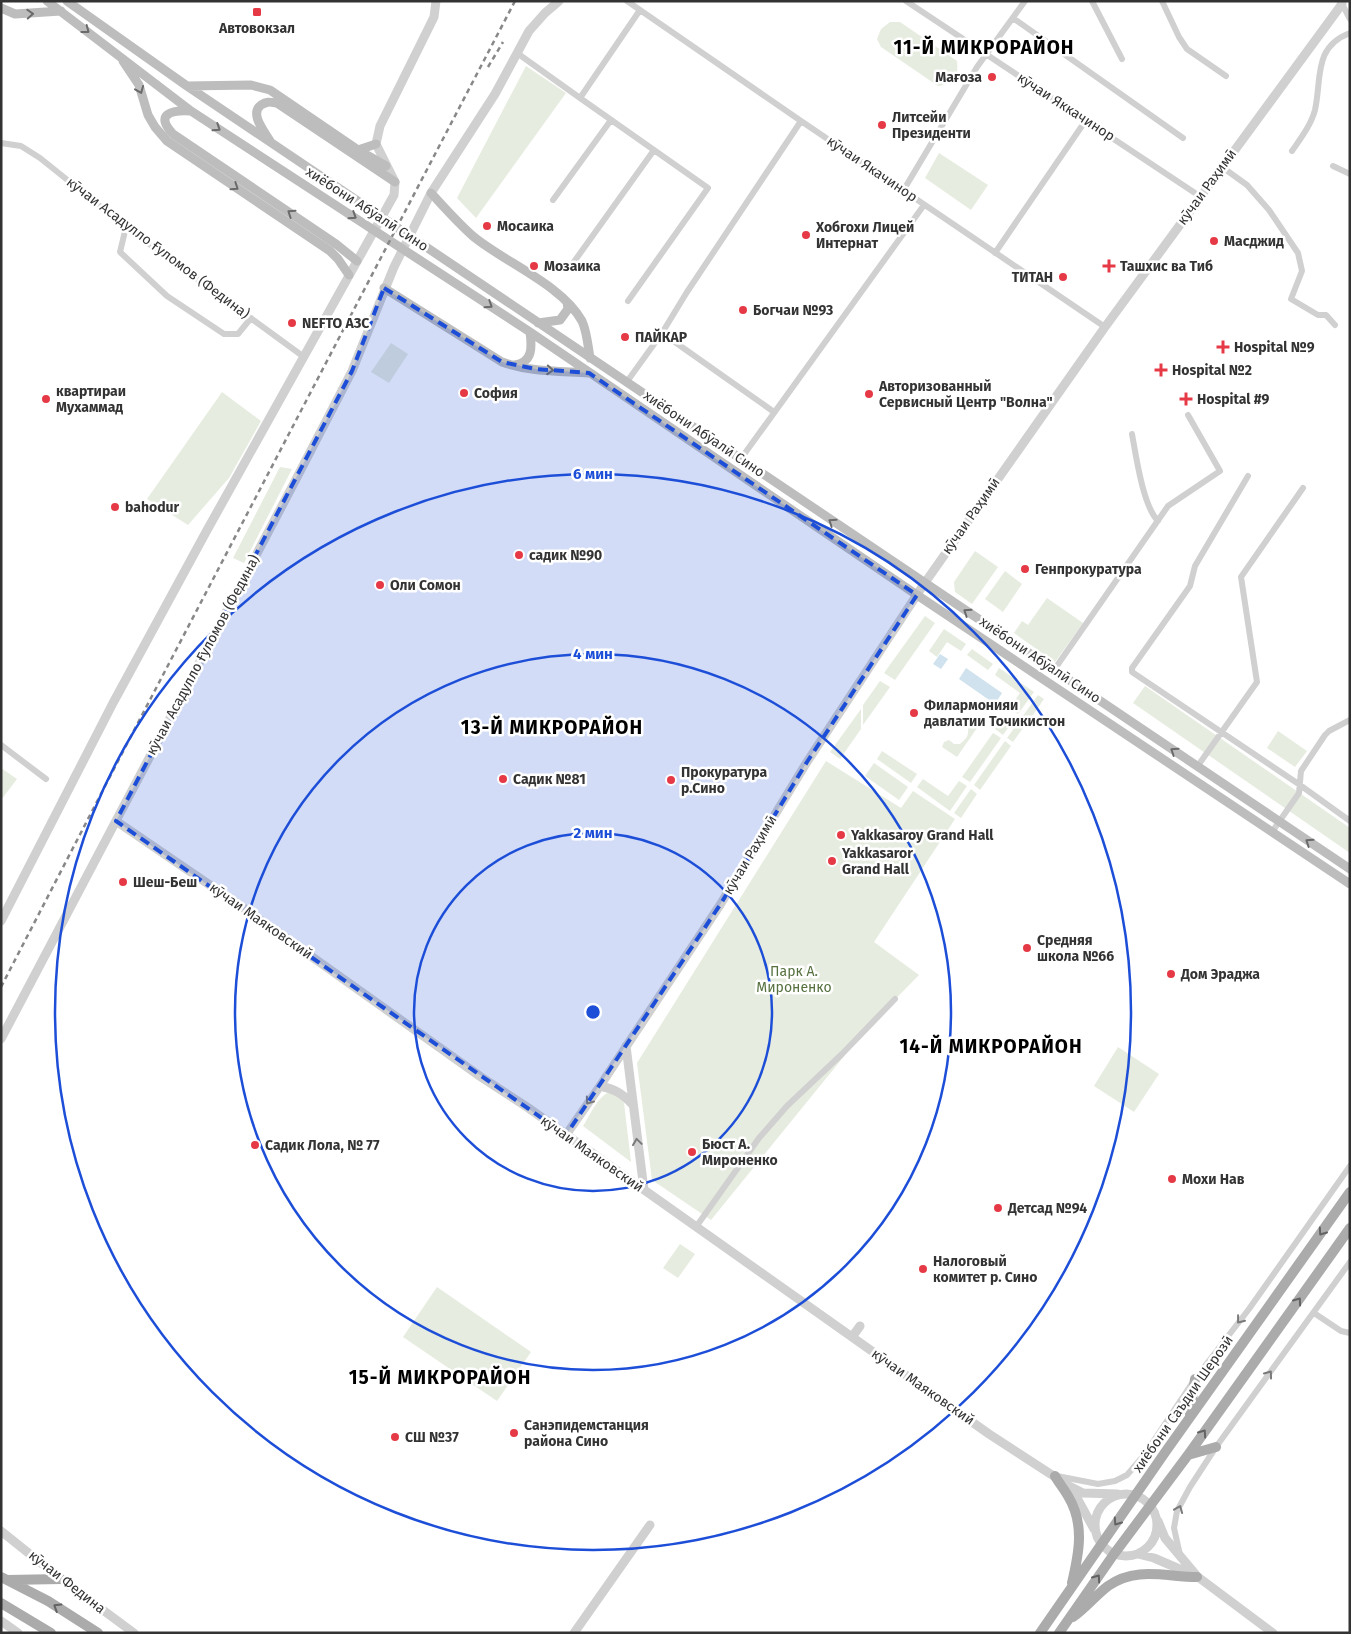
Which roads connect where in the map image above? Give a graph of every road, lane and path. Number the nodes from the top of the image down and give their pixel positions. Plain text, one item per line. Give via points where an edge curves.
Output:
1 (47, 1) edge
2 (436, 1) edge
3 (559, 1) edge
4 (627, 1) edge
5 (906, 1) edge
6 (1025, 1) edge
7 (1092, 1) edge
8 (1162, 1) edge
9 (69, 2) edge
10 (1341, 3) edge
11 (1, 8) edge
12 (640, 10) junction
13 (61, 11) junction
14 (1013, 18) junction
15 (1350, 19) edge
16 (1350, 33) edge
17 (516, 53) junction
18 (986, 54) junction
19 (119, 55) junction
20 (1122, 59) dead end
21 (1226, 76) dead end
22 (187, 86) junction
23 (580, 98) junction
24 (190, 111) junction
25 (611, 120) junction
26 (1086, 120) junction
27 (801, 121) junction
28 (1183, 138) dead end
29 (1, 143) edge
30 (271, 143) junction
31 (376, 144) junction
32 (358, 150) junction
33 (654, 150) junction
34 (1292, 151) dead end
35 (386, 166) junction
36 (1333, 166) dead end
37 (1222, 167) junction
38 (1350, 174) edge
39 (395, 182) junction
40 (903, 191) junction
41 (431, 194) junction
42 (1201, 197) junction
43 (553, 200) dead end
44 (924, 204) junction
45 (126, 226) junction
46 (995, 253) junction
47 (357, 261) junction
48 (571, 266) dead end
49 (349, 275) junction
50 (384, 288) junction
51 (628, 301) dead end
52 (567, 302) junction
53 (251, 318) junction
54 (538, 323) junction
55 (1335, 325) dead end
56 (1105, 327) junction
57 (530, 332) junction
58 (662, 333) junction
59 (304, 357) junction
60 (590, 358) junction
61 (512, 365) junction
62 (589, 373) junction
63 (626, 383) junction
64 (774, 412) junction
65 (1188, 415) dead end
66 (1132, 434) dead end
67 (740, 460) junction
68 (1248, 476) dead end
69 (1303, 488) dead end
70 (1158, 521) junction
71 (924, 584) junction
72 (918, 595) junction
73 (1054, 670) junction
74 (1350, 720) edge
75 (1222, 732) junction
76 (1, 745) edge
77 (1197, 767) junction
78 (46, 778) dead end
79 (1300, 784) junction
80 (116, 821) junction
81 (1350, 821) edge
82 (1279, 822) junction
83 (1272, 832) junction
84 (1350, 869) edge
85 (1350, 884) edge
86 (1, 921) edge
87 (895, 999) dead end
88 (1, 1039) edge
89 (626, 1046) junction
90 (600, 1086) junction
91 (632, 1104) junction
92 (566, 1135) junction
93 (1350, 1166) edge
94 (644, 1190) junction
95 (1350, 1192) edge
96 (696, 1227) junction
97 (1350, 1228) edge
98 (1350, 1262) edge
99 (1314, 1313) junction
100 (860, 1326) dead end
101 (1350, 1333) edge
102 (852, 1337) junction
103 (1195, 1379) junction
104 (1190, 1418) junction
105 (1216, 1447) junction
106 (1188, 1455) junction
107 (1055, 1476) junction
108 (1069, 1486) junction
109 (1118, 1494) junction
110 (1137, 1495) junction
111 (1150, 1505) junction
112 (1156, 1516) junction
113 (650, 1524) dead end
114 (1, 1530) edge
115 (1094, 1530) junction
116 (1101, 1545) junction
117 (1114, 1554) junction
118 (1138, 1554) junction
119 (1181, 1556) junction
120 (1198, 1577) junction
121 (4, 1578) edge
122 (61, 1580) junction
123 (1071, 1588) junction
124 (1, 1603) edge
125 (1067, 1622) junction
126 (2, 1624) edge
127 (18, 1633) edge
128 (51, 1633) edge
129 (98, 1633) edge
130 (134, 1633) edge
131 (574, 1633) edge
132 (1040, 1633) edge
133 (1059, 1633) edge
134 (1273, 1633) edge

1 - 13 main road, хиёбони Абӯалӣ Сино
2 - 31 street via 434,17 380,126
3 - 17 street via 529,31
4 - 12 street, кӯчаи Якачинор
5 - 18 street, кӯчаи Яккачинор
6 - 14 street
7 - 20 street
8 - 21 street via 1187,49
9 - 22 main road, хиёбони Абӯалӣ Сино
10 - 15 street
10 - 37 street, кӯчаи Раҳимӣ
11 -> 13 main road via 15,14
12 - 23 street
12 - 27 street, кӯчаи Якачинор
13 -> 19 main road, хиёбони Абӯалӣ Сино
14 - 18 street
14 - 28 street
16 - 34 street via 1339,37 1326,49 1315,110 1308,128
17 - 23 street
17 - 41 street via 495,94
18 - 26 street, кӯчаи Яккачинор
18 - 40 street
19 - 24 main road, хиёбони Абӯалӣ Сино
19 -> 49 main road via 139,85 148,115 167,141 330,251
22 - 30 main road, хиёбони Абӯалӣ Сино
22 - 32 main road via 251,85 270,90
23 - 25 street
47 -> 24 main road via 166,126 166,115 171,111
24 -> 57 main road, хиёбони Абӯалӣ Сино
25 - 33 street
25 - 43 street
26 - 42 street, кӯчаи Яккачинор
26 - 46 street
27 - 40 street, кӯчаи Якачинор
27 - 58 street
29 - 45 street, кӯчаи Асадулло Ғуломов (Федина) via 27,148
30 - 39 main road via 256,116 258,108 268,101
30 - 54 main road, хиёбони Абӯалӣ Сино
31 - 32 main road
31 - 35 street
32 - 35 main road
33 - 48 street
33 - 51 street via 708,188
35 - 39 street
36 - 38 street
37 - 42 street, кӯчаи Раҳимӣ
37 - 55 street via 1247,185 1269,210 1298,253 1302,271 1291,299 1318,315 1326,315
39 - 47 street via 394,195
40 - 44 street, кӯчаи Якачинор
41 - 50 street, кӯчаи Асадулло Ғуломов (Федина)
41 - 52 main road via 475,237
42 - 56 street, кӯчаи Раҳимӣ
44 - 46 street, кӯчаи Якачинор
44 - 64 street
45 - 53 street, кӯчаи Асадулло Ғуломов (Федина)
45 - 53 street via 120,252 167,296 224,334 238,334
46 - 56 street, кӯчаи Якачинор
47 - 49 street
49 - 59 street
50 - 61 main road via 502,362
50 - 80 street, кӯчаи Асадулло Ғуломов (Федина) via 352,371
52 - 54 main road via 568,310 560,320
52 - 60 main road via 582,322
53 - 59 street, кӯчаи Асадулло Ғуломов (Федина)
54 - 60 main road, хиёбони Абӯалӣ Сино
56 - 71 street, кӯчаи Раҳимӣ
57 - 61 main road via 531,352 527,360
57 - 62 main road, хиёбони Абӯалӣ Сино
58 - 63 street
58 - 64 street
59 - 86 street via 113,703
60 - 63 main road, хиёбони Абӯалӣ Сино
61 -> 62 main road
62 - 72 main road, хиёбони Абӯалӣ Сино
63 - 67 main road, хиёбони Абӯалӣ Сино
64 - 67 street
65 - 70 street via 1220,471 1168,506
66 - 70 street via 1147,499 1152,515
71 -> 67 main road, хиёбони Абӯалӣ Сино
68 - 75 street via 1195,566 1190,586 1132,668 1132,672
69 - 75 street via 1241,577 1257,682
70 - 73 street
71 - 72 street, кӯчаи Раҳимӣ
73 -> 71 main road, хиёбони Абӯалӣ Сино
72 - 83 main road, хиёбони Абӯалӣ Сино
72 - 89 street, кӯчаи Раҳимӣ via 836,712 720,905
77 -> 73 main road, хиёбони Абӯалӣ Сино
74 - 79 street via 1325,736 1301,771
75 - 77 street
75 - 79 street
76 - 78 street
77 - 82 main road, хиёбони Абӯалӣ Сино
79 - 81 street
79 - 82 street via 1299,793
80 - 88 street, кӯчаи Асадулло Ғуломов (Федина)
80 - 92 street, кӯчаи Маяковский
82 - 83 street
84 -> 82 main road, хиёбони Абӯалӣ Сино
83 - 85 main road, хиёбони Абӯалӣ Сино
87 - 96 street via 759,1138
89 - 90 street, кӯчаи Раҳимӣ
89 - 91 street
90 - 91 street via 624,1095
90 -> 92 street, кӯчаи Раҳимӣ
94 -> 91 street
92 - 94 street, кӯчаи Маяковский
93 -> 103 street via 1249,1310
94 - 96 street, кӯчаи Маяковский
95 -> 104 main road, хиёбони Саъдии Шерозӣ
96 - 102 street, кӯчаи Маяковский
106 -> 97 main road
98 - 99 street
99 - 101 street via 1340,1331
105 -> 99 street
100 - 102 street
102 - 107 street, кӯчаи Маяковский via 989,1434
103 - 104 main road
103 - 107 street via 1127,1476 1115,1482 1098,1484
104 - 110 main road, хиёбони Саъдии Шерозӣ
105 - 106 main road
119 -> 105 street via 1174,1528 1177,1511
106 - 111 main road
107 - 108 street, кӯчаи Маяковский
107 - 123 main road via 1078,1517 1080,1552
108 - 109 street, кӯчаи Маяковский via 1083,1493
108 - 115 street, кӯчаи Маяковский
109 - 110 street, кӯчаи Маяковский
109 - 115 street via 1102,1504 1094,1521
110 - 111 street
110 -> 116 main road, хиёбони Саъдии Шерозӣ
111 - 112 street
111 - 117 main road
112 - 118 street via 1156,1534 1152,1543
112 - 119 street via 1165,1538
113 - 131 street
114 - 122 street, кӯчаи Федина
115 - 116 street, кӯчаи Маяковский
116 - 117 street
116 - 123 main road, хиёбони Саъдии Шерозӣ
117 - 118 street
125 -> 117 main road
118 - 120 street
119 - 120 street
120 - 125 main road via 1148,1573 1116,1580
120 - 134 street
121 - 122 main road
129 -> 121 main road
122 - 130 street, кӯчаи Федина
123 - 132 main road, хиёбони Саъдии Шерозӣ
124 - 128 main road
125 - 133 main road
126 - 127 street

